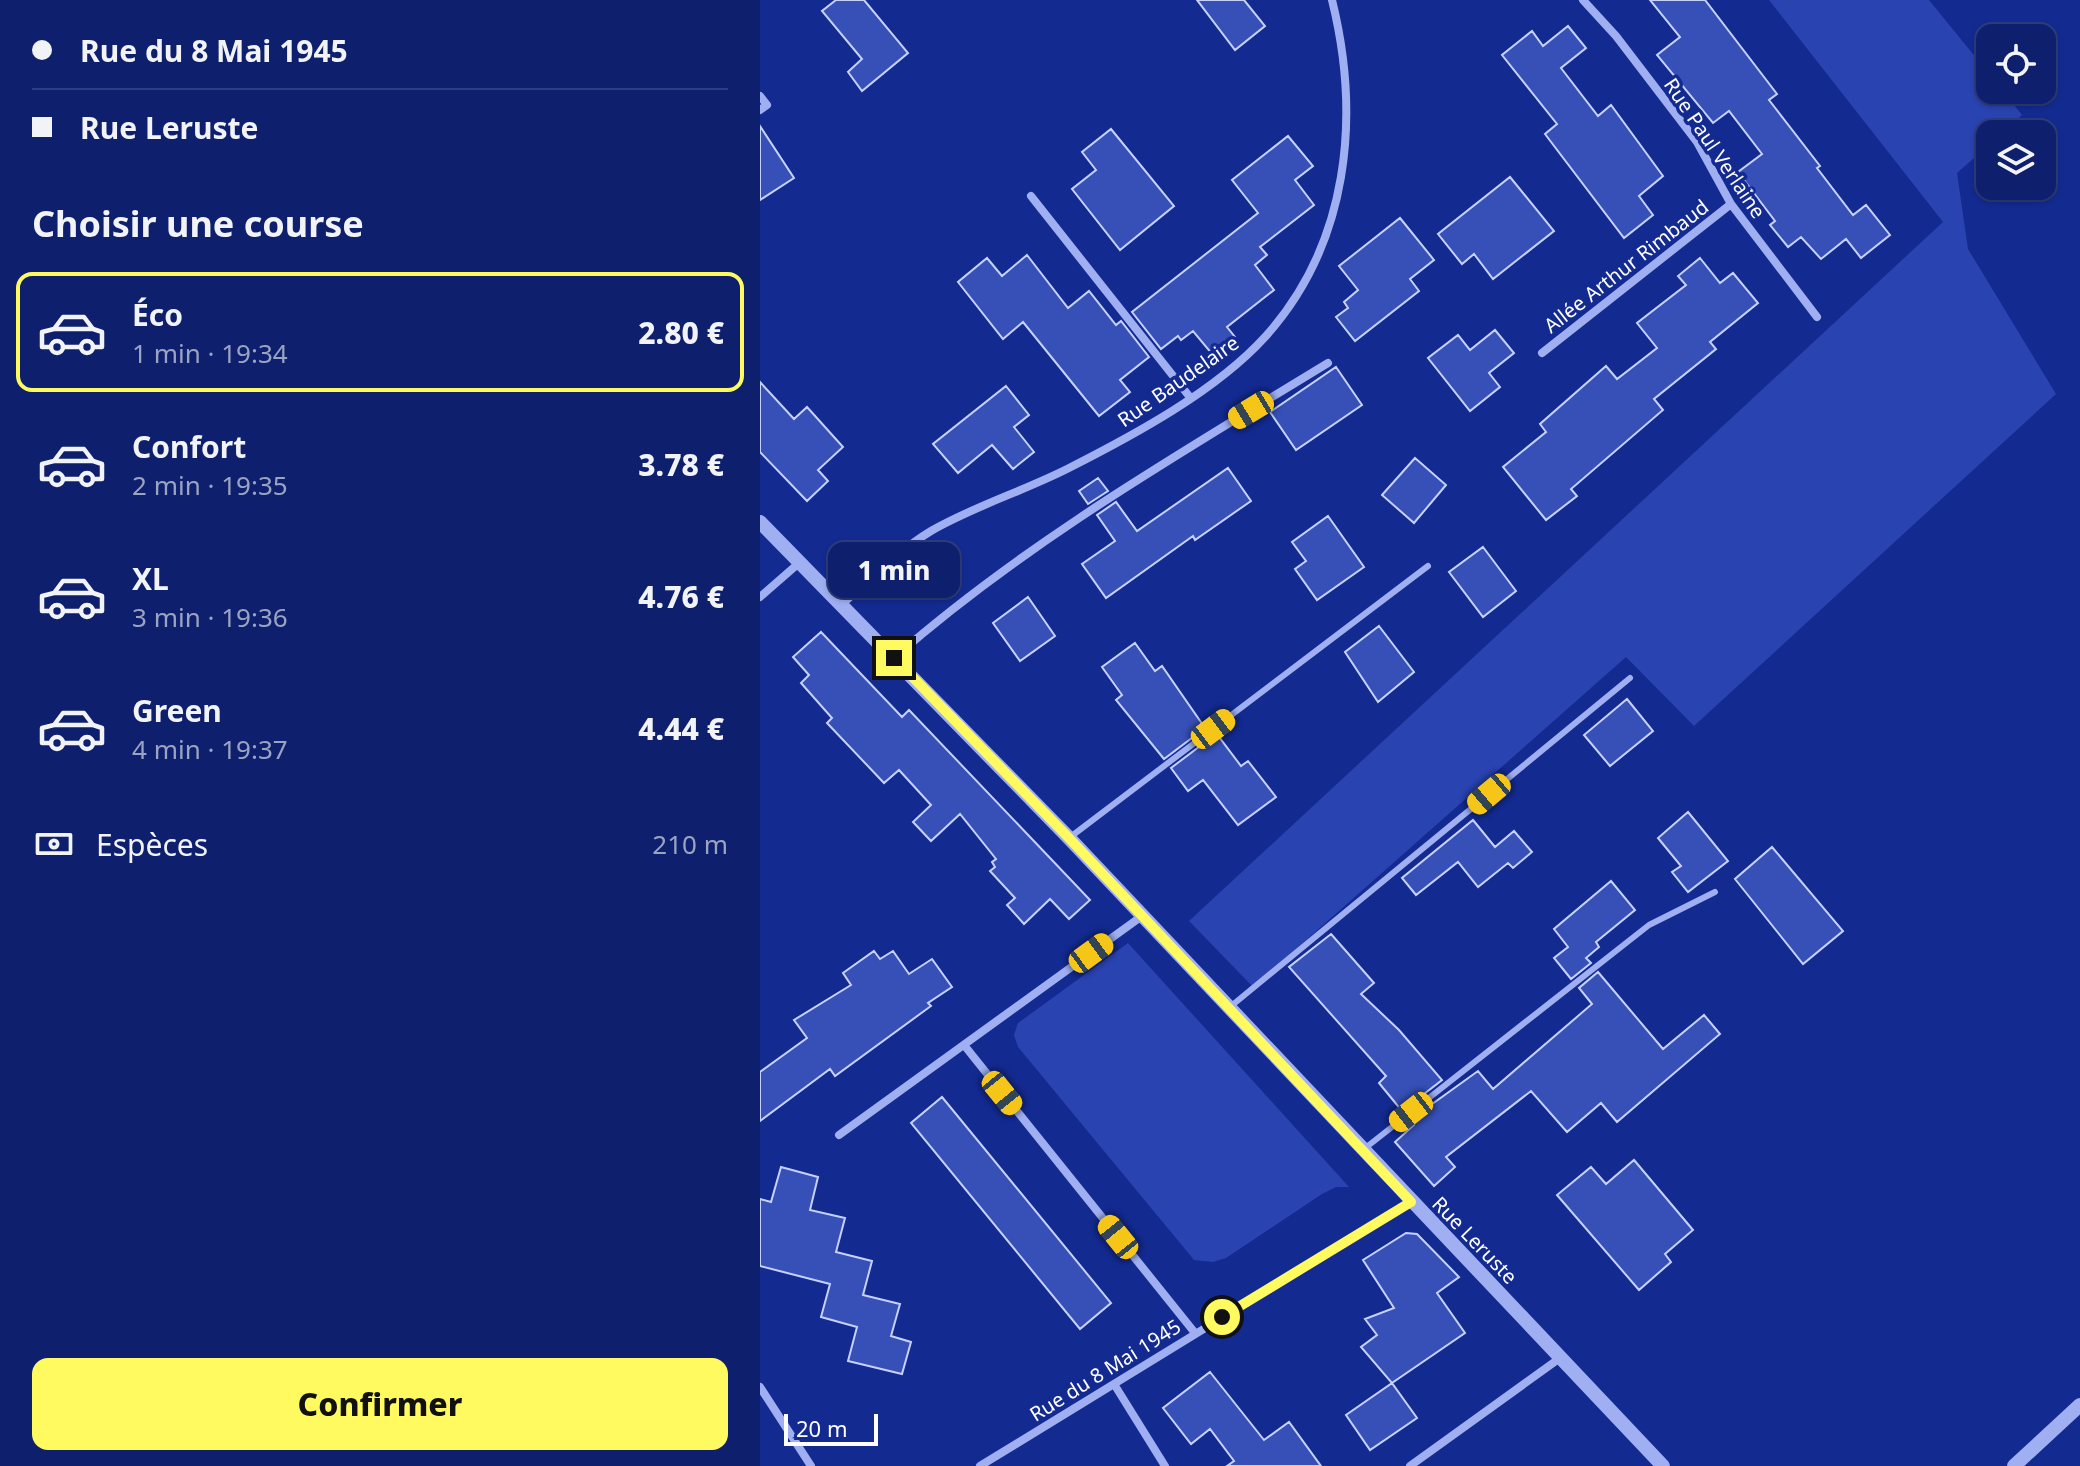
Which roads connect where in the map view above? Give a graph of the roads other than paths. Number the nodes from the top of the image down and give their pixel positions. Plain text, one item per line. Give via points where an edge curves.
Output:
1 (1332, 0) edge
2 (1583, 0) edge
3 (760, 96) edge
4 (760, 110) edge
5 (1031, 196) dead end
6 (1731, 204) junction
7 (1817, 317) dead end
8 (1542, 353) dead end
9 (1328, 363) dead end
10 (1189, 396) junction
11 (760, 522) edge
12 (799, 563) junction
13 (1428, 566) dead end
14 (760, 597) edge
15 (842, 604) junction
16 (894, 658) junction
17 (1630, 678) dead end
18 (1069, 838) junction
19 (1715, 892) dead end
20 (1142, 916) junction
21 (1230, 1007) junction
22 (964, 1045) junction
23 (839, 1135) dead end
24 (1364, 1149) junction
25 (1411, 1202) junction
26 (1195, 1333) junction
27 (1560, 1358) junction
28 (1114, 1384) junction
29 (760, 1387) edge
30 (2080, 1405) edge
31 (811, 1466) edge
32 (980, 1466) edge
33 (1165, 1466) edge
34 (1410, 1466) edge
35 (1663, 1466) edge
36 (2014, 1466) edge

1 - 10 street, Rue Baudelaire via 1344,69 1347,132 1341,186 1326,234 1281,318 1249,352
2 - 6 street, Rue Paul Verlaine via 1697,142
3 - 4 street via 767,105
5 - 10 street
6 - 7 street, Rue Paul Verlaine
6 - 8 street, Allée Arthur Rimbaud
9 - 16 street via 1122,489 941,617
10 - 15 street, Rue Baudelaire via 1069,468 934,530
11 - 12 street, Rue Leruste
12 - 14 street
12 - 15 street, Rue Leruste
13 - 18 lane
15 - 16 street, Rue Leruste
16 - 18 street, Rue Leruste
17 - 21 lane
18 - 20 street, Rue Leruste
19 - 24 lane via 1649,925
20 - 21 street, Rue Leruste
20 - 22 street
21 - 24 street, Rue Leruste
22 - 23 street
22 - 26 street
24 - 25 street, Rue Leruste
25 - 26 street, Rue du 8 Mai 1945
25 - 27 street, Rue Leruste
26 - 28 street, Rue du 8 Mai 1945
27 - 34 street
27 - 35 street, Rue Leruste
28 - 32 street, Rue du 8 Mai 1945
28 - 33 street
29 - 31 street
30 - 36 street

